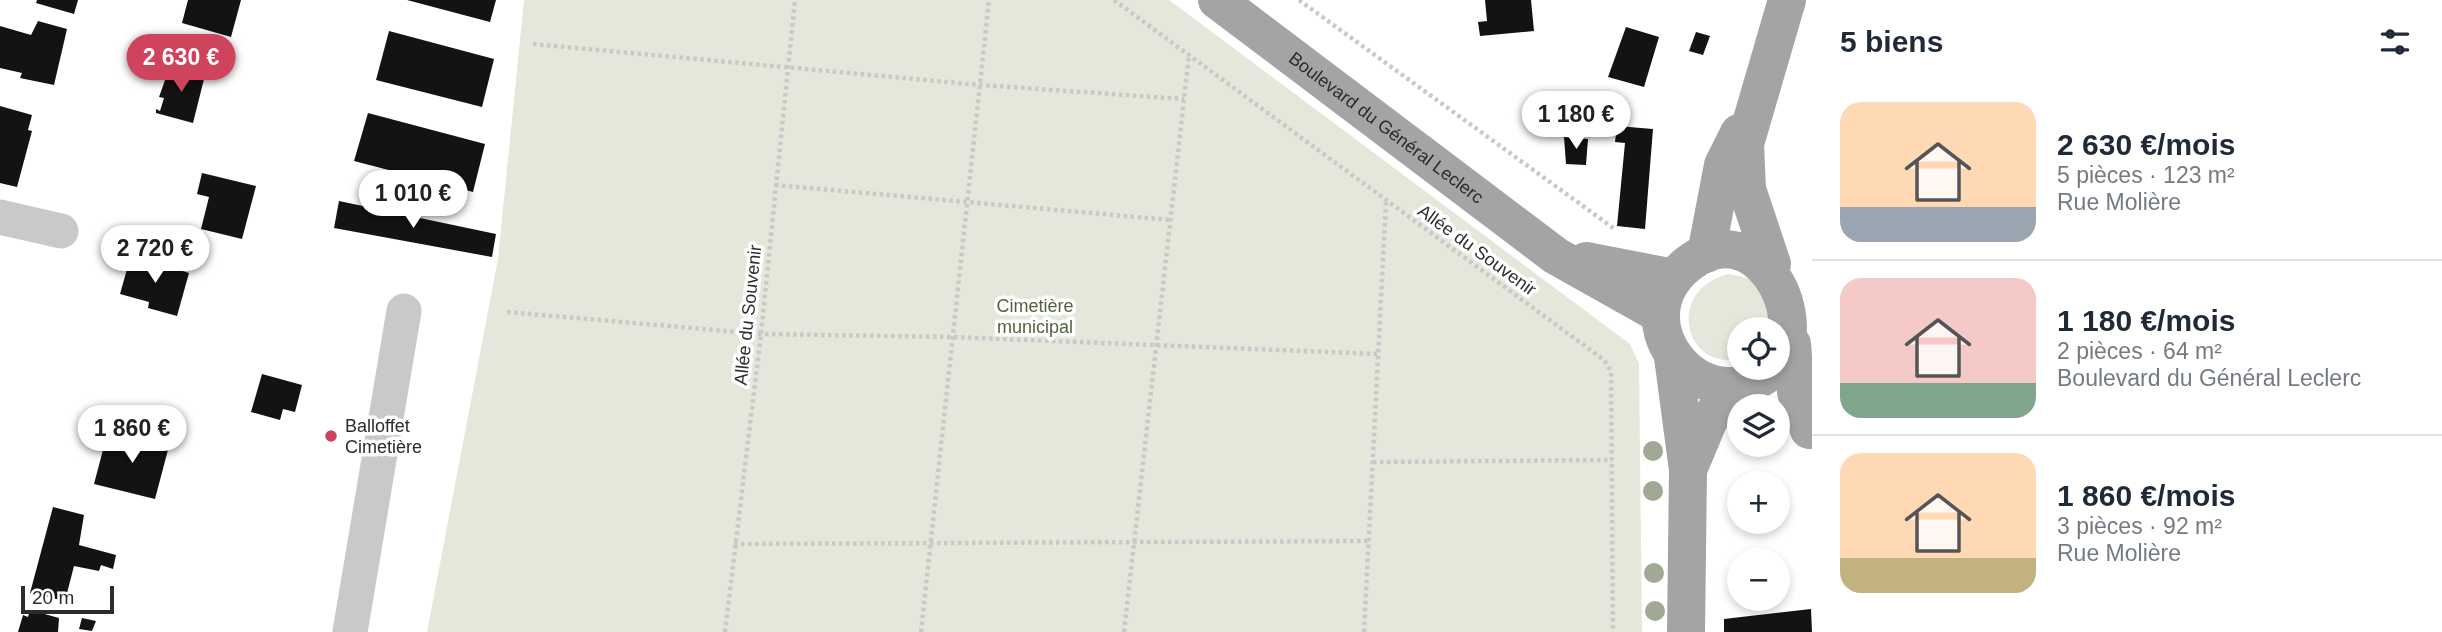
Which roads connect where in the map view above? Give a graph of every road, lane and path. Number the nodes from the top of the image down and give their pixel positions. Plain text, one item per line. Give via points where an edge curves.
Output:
1 (795, 0) edge
2 (989, 0) edge
3 (1114, 0) edge
4 (1217, 0) edge
5 (1299, 0) edge
6 (1787, 0) edge
7 (533, 44) dead end
8 (1189, 55) junction
9 (787, 68) junction
10 (980, 85) junction
11 (1760, 90) junction
12 (1184, 99) junction
13 (775, 185) junction
14 (1386, 201) junction
15 (967, 203) junction
16 (0, 217) edge
17 (1170, 220) junction
18 (61, 231) dead end
19 (1706, 254) junction
20 (1556, 256) junction
21 (1772, 264) junction
22 (1658, 275) junction
23 (404, 311) dead end
24 (507, 312) dead end
25 (1661, 315) junction
26 (761, 334) junction
27 (953, 337) junction
28 (1790, 337) edge
29 (1156, 346) junction
30 (1378, 354) junction
31 (1673, 357) junction
32 (1727, 379) edge
33 (1768, 380) edge
34 (1810, 431) edge
35 (1612, 460) junction
36 (1373, 462) junction
37 (1688, 470) junction
38 (1135, 541) junction
39 (1368, 541) junction
40 (931, 542) junction
41 (734, 544) junction
42 (350, 632) edge
43 (725, 632) edge
44 (921, 632) edge
45 (1125, 632) edge
46 (1364, 632) edge
47 (1613, 632) edge
48 (1686, 632) edge

1 - 9 path, Allée du Souvenir
2 - 10 path
3 - 8 path, Allée du Souvenir
4 - 20 main road, Boulevard du Général Leclerc
5 - 22 path via 1648,254
6 - 11 main road
7 - 9 path
8 - 12 path
8 - 14 path, Allée du Souvenir
9 - 10 path
9 - 13 path, Allée du Souvenir
10 - 12 path
10 - 15 path
11 - 19 main road via 1723,165
11 - 21 main road via 1745,144 1747,189
12 - 17 path
13 - 15 path
13 - 26 path, Allée du Souvenir
14 - 30 path
14 - 35 path, Allée du Souvenir via 1604,360 1611,371
15 - 17 path
15 - 27 path
16 - 18 street
17 - 29 path
19 - 21 main road via 1740,250
19 - 22 main road
20 - 22 main road, Boulevard du Général Leclerc
20 - 25 main road, Boulevard du Général Leclerc
21 - 28 main road via 1795,301 1797,323
22 - 25 main road via 1667,289
23 - 42 street via 370,446
24 - 26 path
25 - 31 main road via 1663,337
26 - 27 path
26 - 41 path, Allée du Souvenir
27 - 29 path
27 - 40 path
29 - 30 path
29 - 38 path
30 - 36 path
31 - 32 main road via 1699,379
31 - 37 main road
33 - 34 main road
33 - 34 main road via 1796,392
33 - 37 main road via 1709,420
35 - 36 path
35 - 47 path, Allée du Souvenir
36 - 39 path
37 - 48 main road
38 - 39 path
38 - 40 path
38 - 45 path
39 - 46 path
40 - 41 path
40 - 44 path
41 - 43 path, Allée du Souvenir

